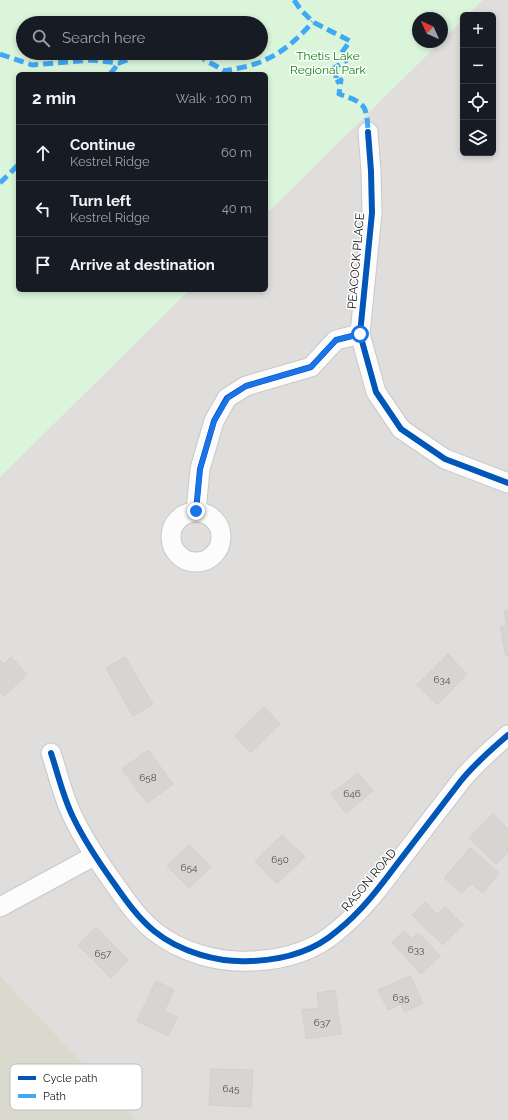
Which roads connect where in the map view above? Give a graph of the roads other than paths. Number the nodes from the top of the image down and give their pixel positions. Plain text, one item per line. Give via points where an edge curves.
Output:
1 (368, 132) dead end
2 (360, 334) junction
3 (508, 483) edge
4 (196, 511) dead end
5 (508, 735) edge
6 (51, 753) dead end
7 (94, 856) junction
8 (0, 907) edge

1 - 2 street, PEACOCK PLACE via 372,213
2 - 3 street, PEACOCK PLACE via 376,392 401,429 445,459
2 - 4 street via 336,340 311,367 246,386 228,398 214,421 200,469
5 - 7 street, RASON ROAD via 461,780 357,914 318,945 279,959 236,962 210,958 181,947 153,931 132,909
6 - 7 street, RASON ROAD via 72,816
7 - 8 street

